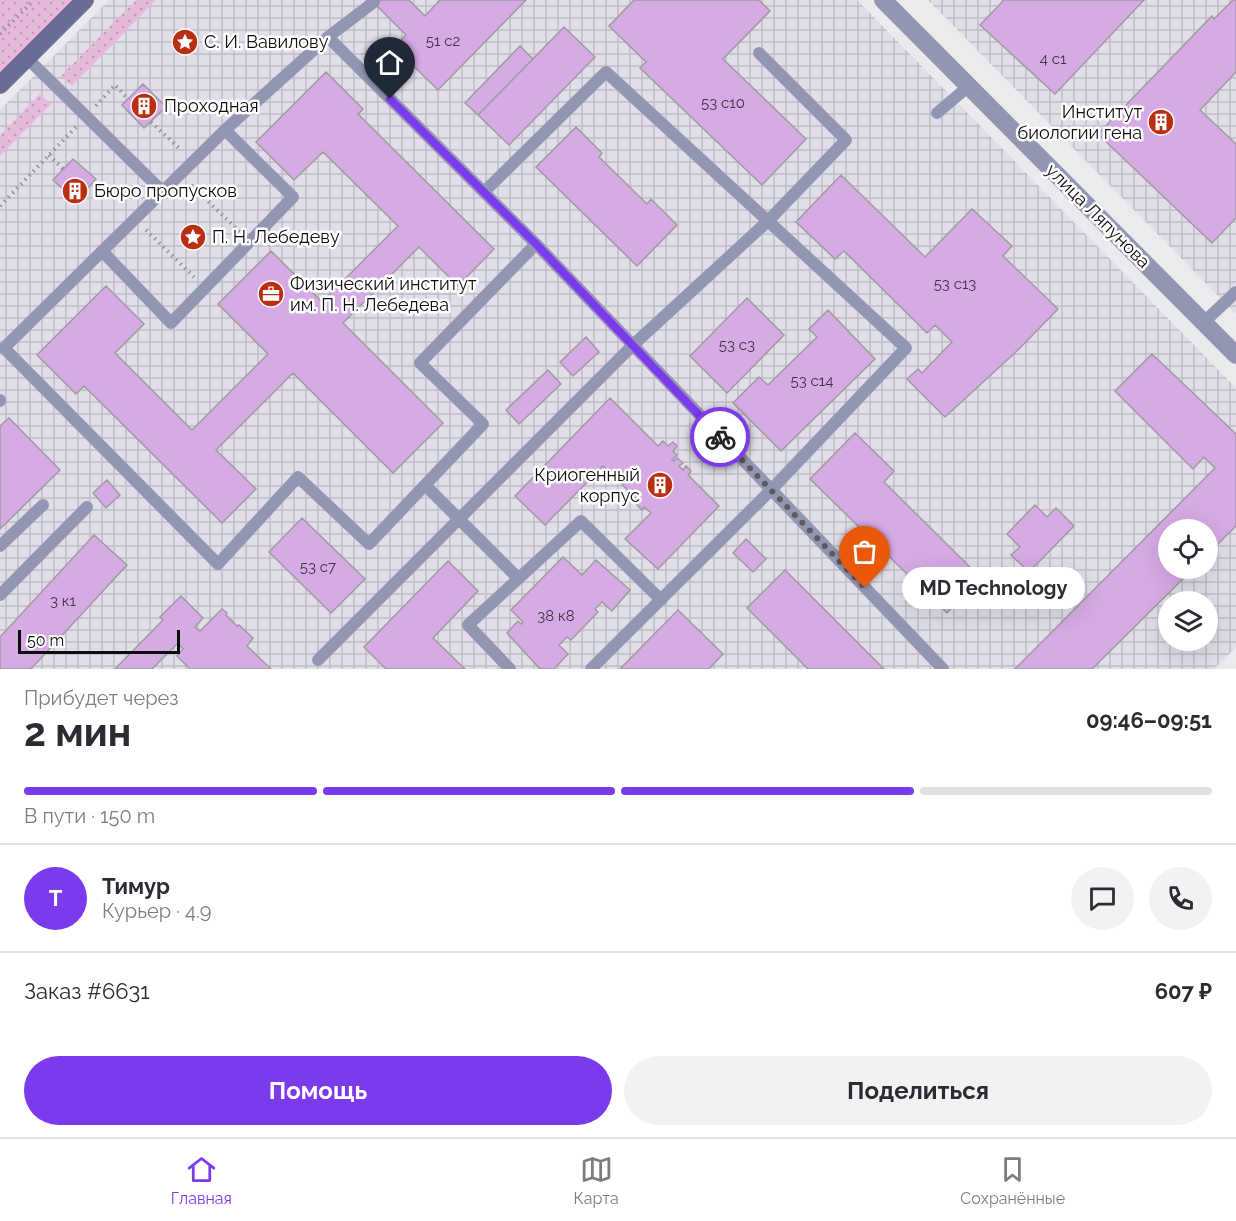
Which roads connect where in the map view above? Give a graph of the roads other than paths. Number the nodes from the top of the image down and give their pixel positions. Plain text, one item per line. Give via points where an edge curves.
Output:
1 (85, 0) edge
2 (883, 0) edge
3 (374, 2) dead end
4 (328, 37) junction
5 (759, 53) dead end
6 (27, 58) junction
7 (0, 85) edge
8 (969, 86) junction
9 (938, 113) dead end
10 (225, 130) junction
11 (162, 191) junction
12 (483, 192) junction
13 (768, 221) junction
14 (536, 244) junction
15 (102, 251) junction
16 (1236, 292) edge
17 (1204, 322) junction
18 (633, 345) junction
19 (1236, 355) edge
20 (425, 485) junction
21 (771, 490) junction
22 (43, 505) dead end
23 (87, 507) dead end
24 (459, 519) junction
25 (0, 546) edge
26 (518, 578) junction
27 (0, 595) edge
28 (661, 600) junction
29 (318, 660) dead end
30 (510, 669) edge
31 (591, 669) edge
32 (943, 669) edge

1 - 6 street
2 - 8 street, улица Ляпунова
3 - 4 lane
4 - 10 lane
4 - 12 lane
5 - 13 lane via 846,140
6 - 7 street
6 - 11 lane
8 - 9 lane
8 - 17 street, улица Ляпунова
10 - 11 lane
10 - 15 lane via 293,197 171,323
11 - 15 lane
12 - 13 lane via 606,72
12 - 14 lane
13 - 18 lane
13 - 21 lane via 906,348
14 - 18 lane
14 - 20 lane via 420,363 483,424
15 - 20 lane via 4,348 218,564 298,477 369,544
16 - 17 lane
17 - 19 street, улица Ляпунова
18 - 21 lane
18 - 24 lane
20 - 24 lane
21 - 28 lane
21 - 32 lane
22 - 25 lane
23 - 27 lane
24 - 26 lane
24 - 29 lane
26 - 28 lane via 581,521
26 - 30 lane via 468,625
28 - 31 lane

